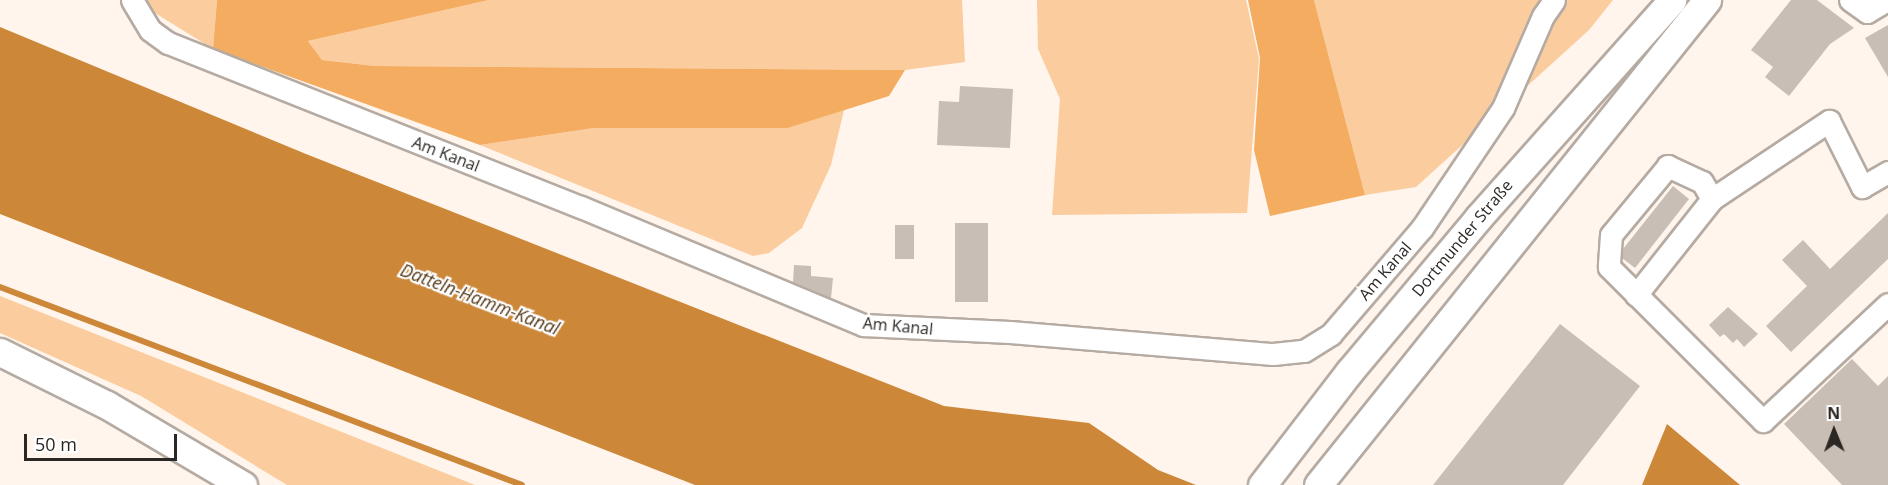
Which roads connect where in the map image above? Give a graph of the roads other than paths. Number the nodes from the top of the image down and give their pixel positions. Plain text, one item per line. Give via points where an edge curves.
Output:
1 (132, 0) edge
2 (1554, 0) edge
3 (1672, 0) edge
4 (1707, 0) edge
5 (1850, 0) edge
6 (1887, 0) edge
7 (1888, 172) edge
8 (1712, 199) junction
9 (1636, 295) junction
10 (1888, 304) edge
11 (0, 352) edge
12 (243, 485) edge
13 (1263, 485) edge
14 (1318, 485) edge

1 - 2 lane, Am Kanal via 150,30 168,43 581,207 863,326 1010,333 1272,354 1304,351 1330,334 1422,228 1503,108 1543,16
3 - 13 main road, Dortmunder Straße via 1478,218 1349,372
4 - 14 main road
5 - 6 lane via 1867,12
7 - 8 lane via 1862,187 1829,121
8 - 9 lane
8 - 9 lane via 1702,182 1668,166 1611,235 1609,267
9 - 10 lane via 1763,421
11 - 12 main road via 107,405

